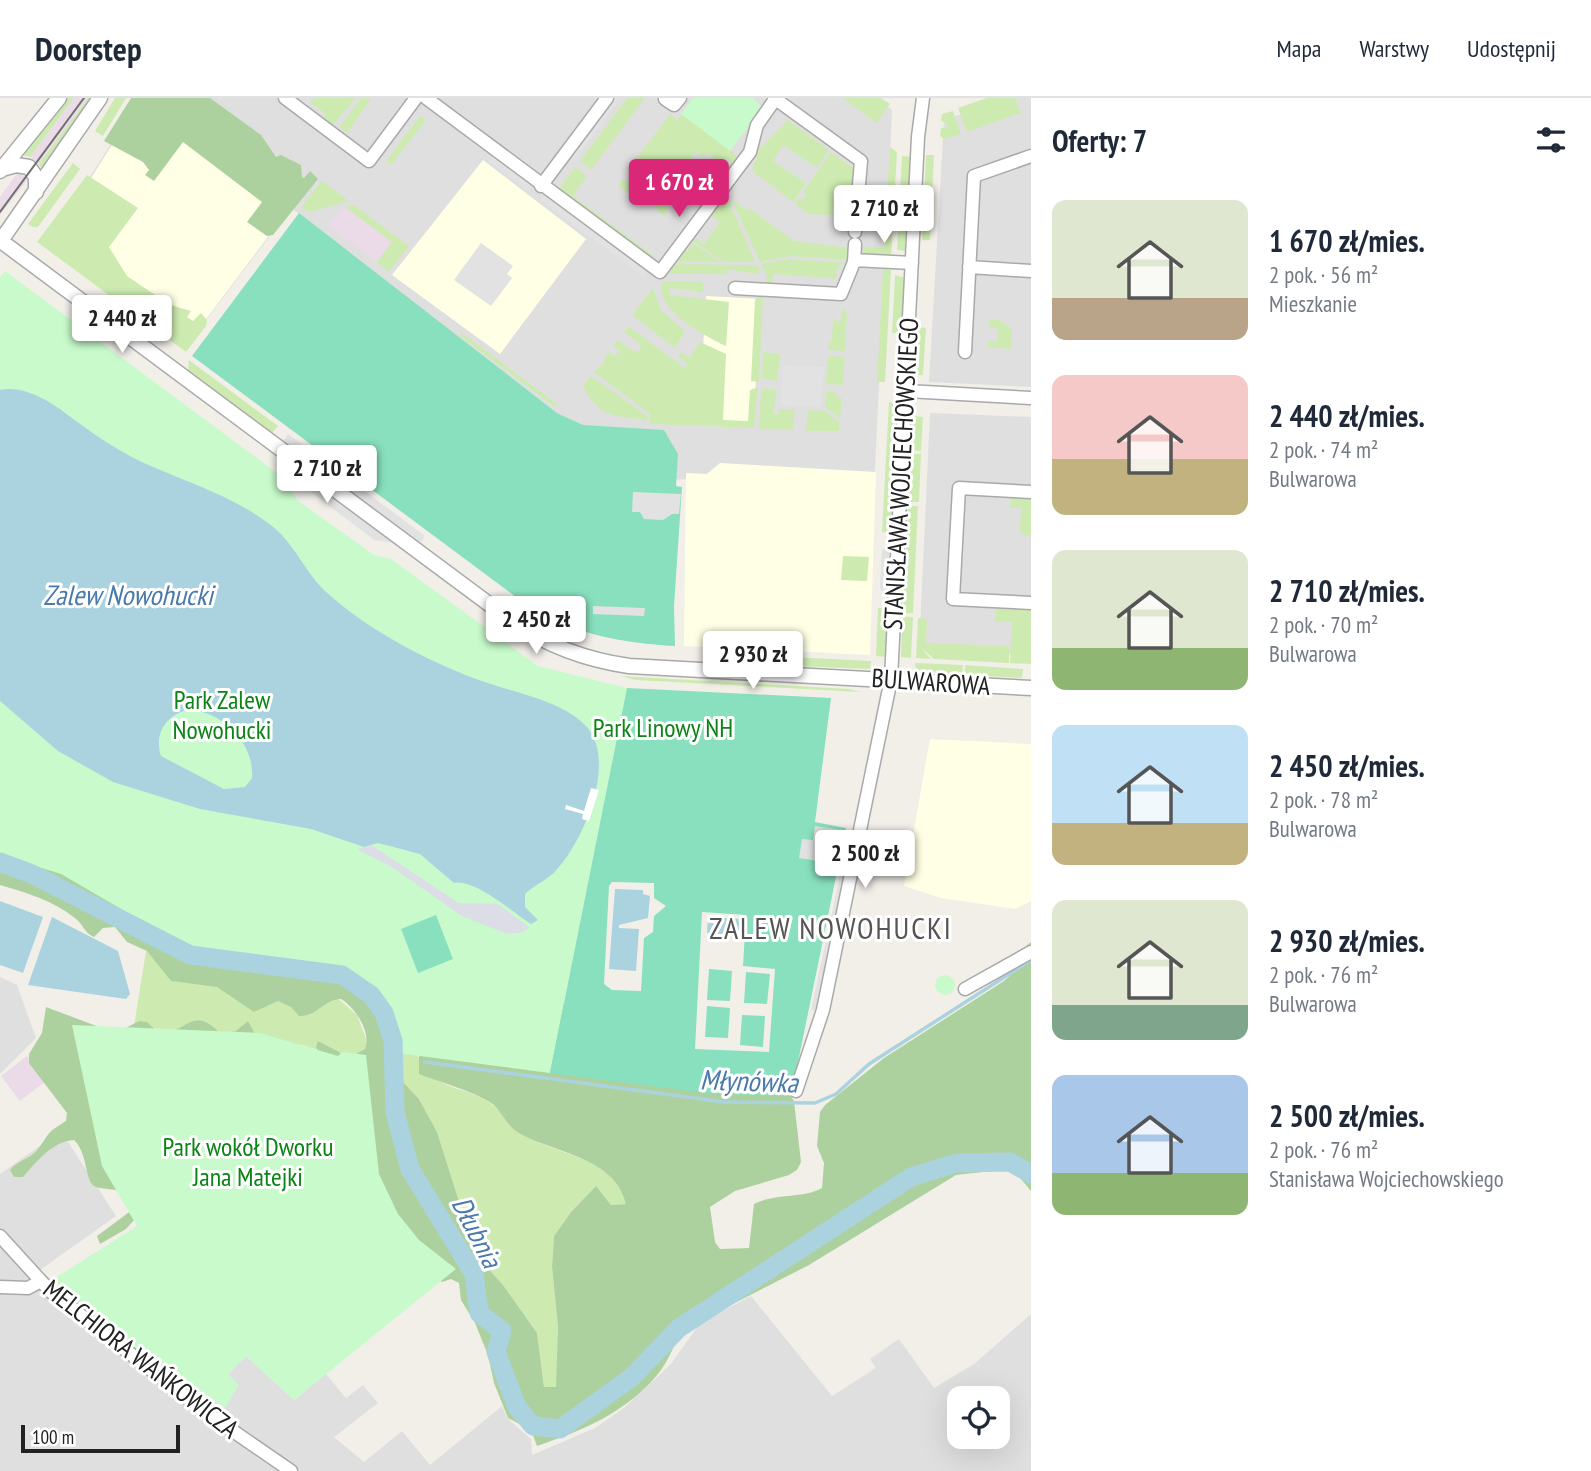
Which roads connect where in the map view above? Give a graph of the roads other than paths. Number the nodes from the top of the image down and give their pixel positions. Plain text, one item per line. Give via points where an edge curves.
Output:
1 (59, 98) edge
2 (100, 98) edge
3 (285, 98) edge
4 (416, 98) edge
5 (426, 98) edge
6 (607, 98) edge
7 (680, 98) edge
8 (775, 98) edge
9 (923, 98) edge
10 (665, 99) edge
11 (1031, 156) edge
12 (1, 170) edge
13 (541, 186) junction
14 (36, 192) junction
15 (0, 241) edge
16 (854, 260) junction
17 (912, 263) junction
18 (969, 267) junction
19 (1031, 271) edge
20 (735, 288) dead end
21 (965, 352) dead end
22 (907, 391) junction
23 (1031, 398) edge
24 (1031, 492) edge
25 (1031, 603) edge
26 (891, 679) junction
27 (1031, 688) edge
28 (1031, 952) edge
29 (965, 989) dead end
30 (796, 1091) dead end
31 (0, 1237) edge
32 (39, 1282) junction
33 (0, 1286) edge
34 (291, 1471) edge

1 - 12 street
2 - 14 street
3 - 4 street via 369,161
5 - 13 street
6 - 13 street
7 - 10 street via 674,105
8 - 13 street via 757,125 747,156 660,272
8 - 16 street via 861,161
9 - 17 street, STANISŁAWA WOJCIECHOWSKIEGO
11 - 18 street via 974,176
12 - 14 street via 29,167 37,180
14 - 15 street
15 - 26 street, BULWAROWA via 541,639 588,658 629,666
16 - 17 street
16 - 20 street via 841,294
17 - 22 street, STANISŁAWA WOJCIECHOWSKIEGO
18 - 19 street
18 - 21 street
22 - 23 street
22 - 26 street, STANISŁAWA WOJCIECHOWSKIEGO
24 - 25 street via 959,488 953,599
26 - 27 street, BULWAROWA
26 - 30 street, STANISŁAWA WOJCIECHOWSKIEGO via 825,1001
28 - 29 street
31 - 32 street, MELCHIORA WAŃKOWICZA
32 - 33 street via 27,1288
32 - 34 street, MELCHIORA WAŃKOWICZA via 139,1362

